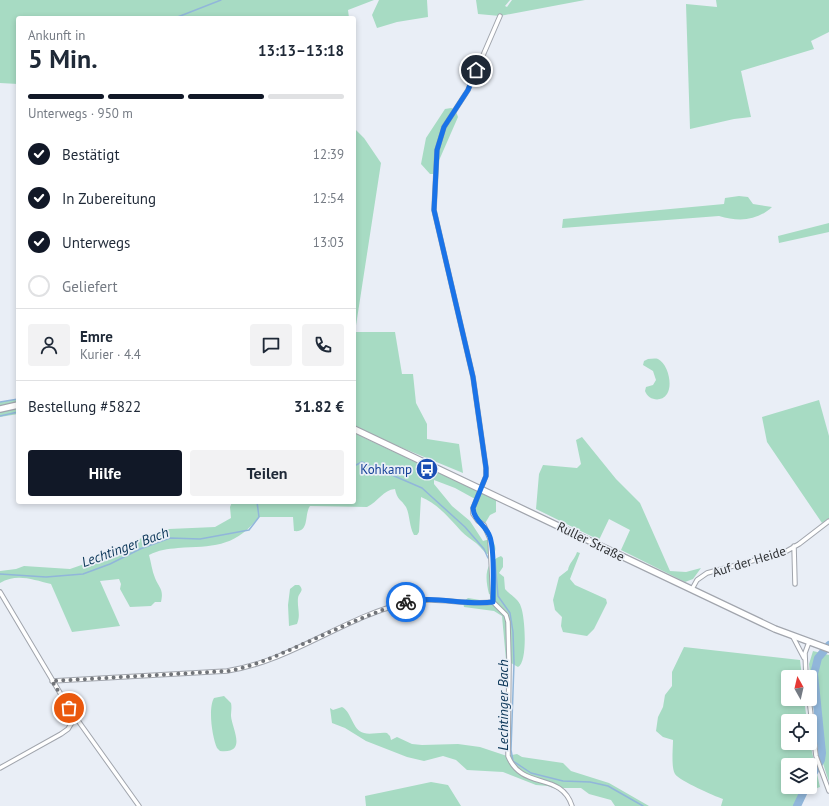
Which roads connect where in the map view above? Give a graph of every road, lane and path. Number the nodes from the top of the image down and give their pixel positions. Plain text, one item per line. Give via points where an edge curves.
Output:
1 (500, 16) dead end
2 (16, 405) edge
3 (0, 409) edge
4 (356, 430) edge
5 (480, 488) junction
6 (829, 521) edge
7 (794, 546) junction
8 (795, 584) dead end
9 (692, 589) junction
10 (0, 592) edge
11 (493, 602) junction
12 (792, 636) junction
13 (808, 642) junction
14 (826, 648) edge
15 (805, 661) junction
16 (806, 670) edge
17 (52, 681) junction
18 (810, 706) edge
19 (72, 713) junction
20 (0, 768) edge
21 (829, 791) edge
22 (139, 806) edge
23 (572, 806) edge

1 - 5 street via 468,90 444,127 437,150 434,210 473,377 486,468 486,476
2 - 3 main road
4 - 5 main road, Ruller Straße
5 - 9 main road, Ruller Straße
5 - 11 street via 473,514 484,525 490,539
6 - 7 street, Auf der Heide
7 - 8 street
7 - 9 street, Auf der Heide via 775,555 707,573 697,580
9 - 12 main road, Ruller Straße
10 - 17 street
11 - 17 street via 482,604 410,601 374,613 270,659 228,671
11 - 23 street via 506,615 508,622 508,756 514,768 527,778 561,788 566,792
12 - 13 main road, Ruller Straße
12 - 15 street
13 - 14 main road, Ruller Straße
13 - 15 street
15 - 16 street
17 - 19 street
18 - 21 street via 816,756
19 - 20 street via 74,719 68,729
19 - 22 street

